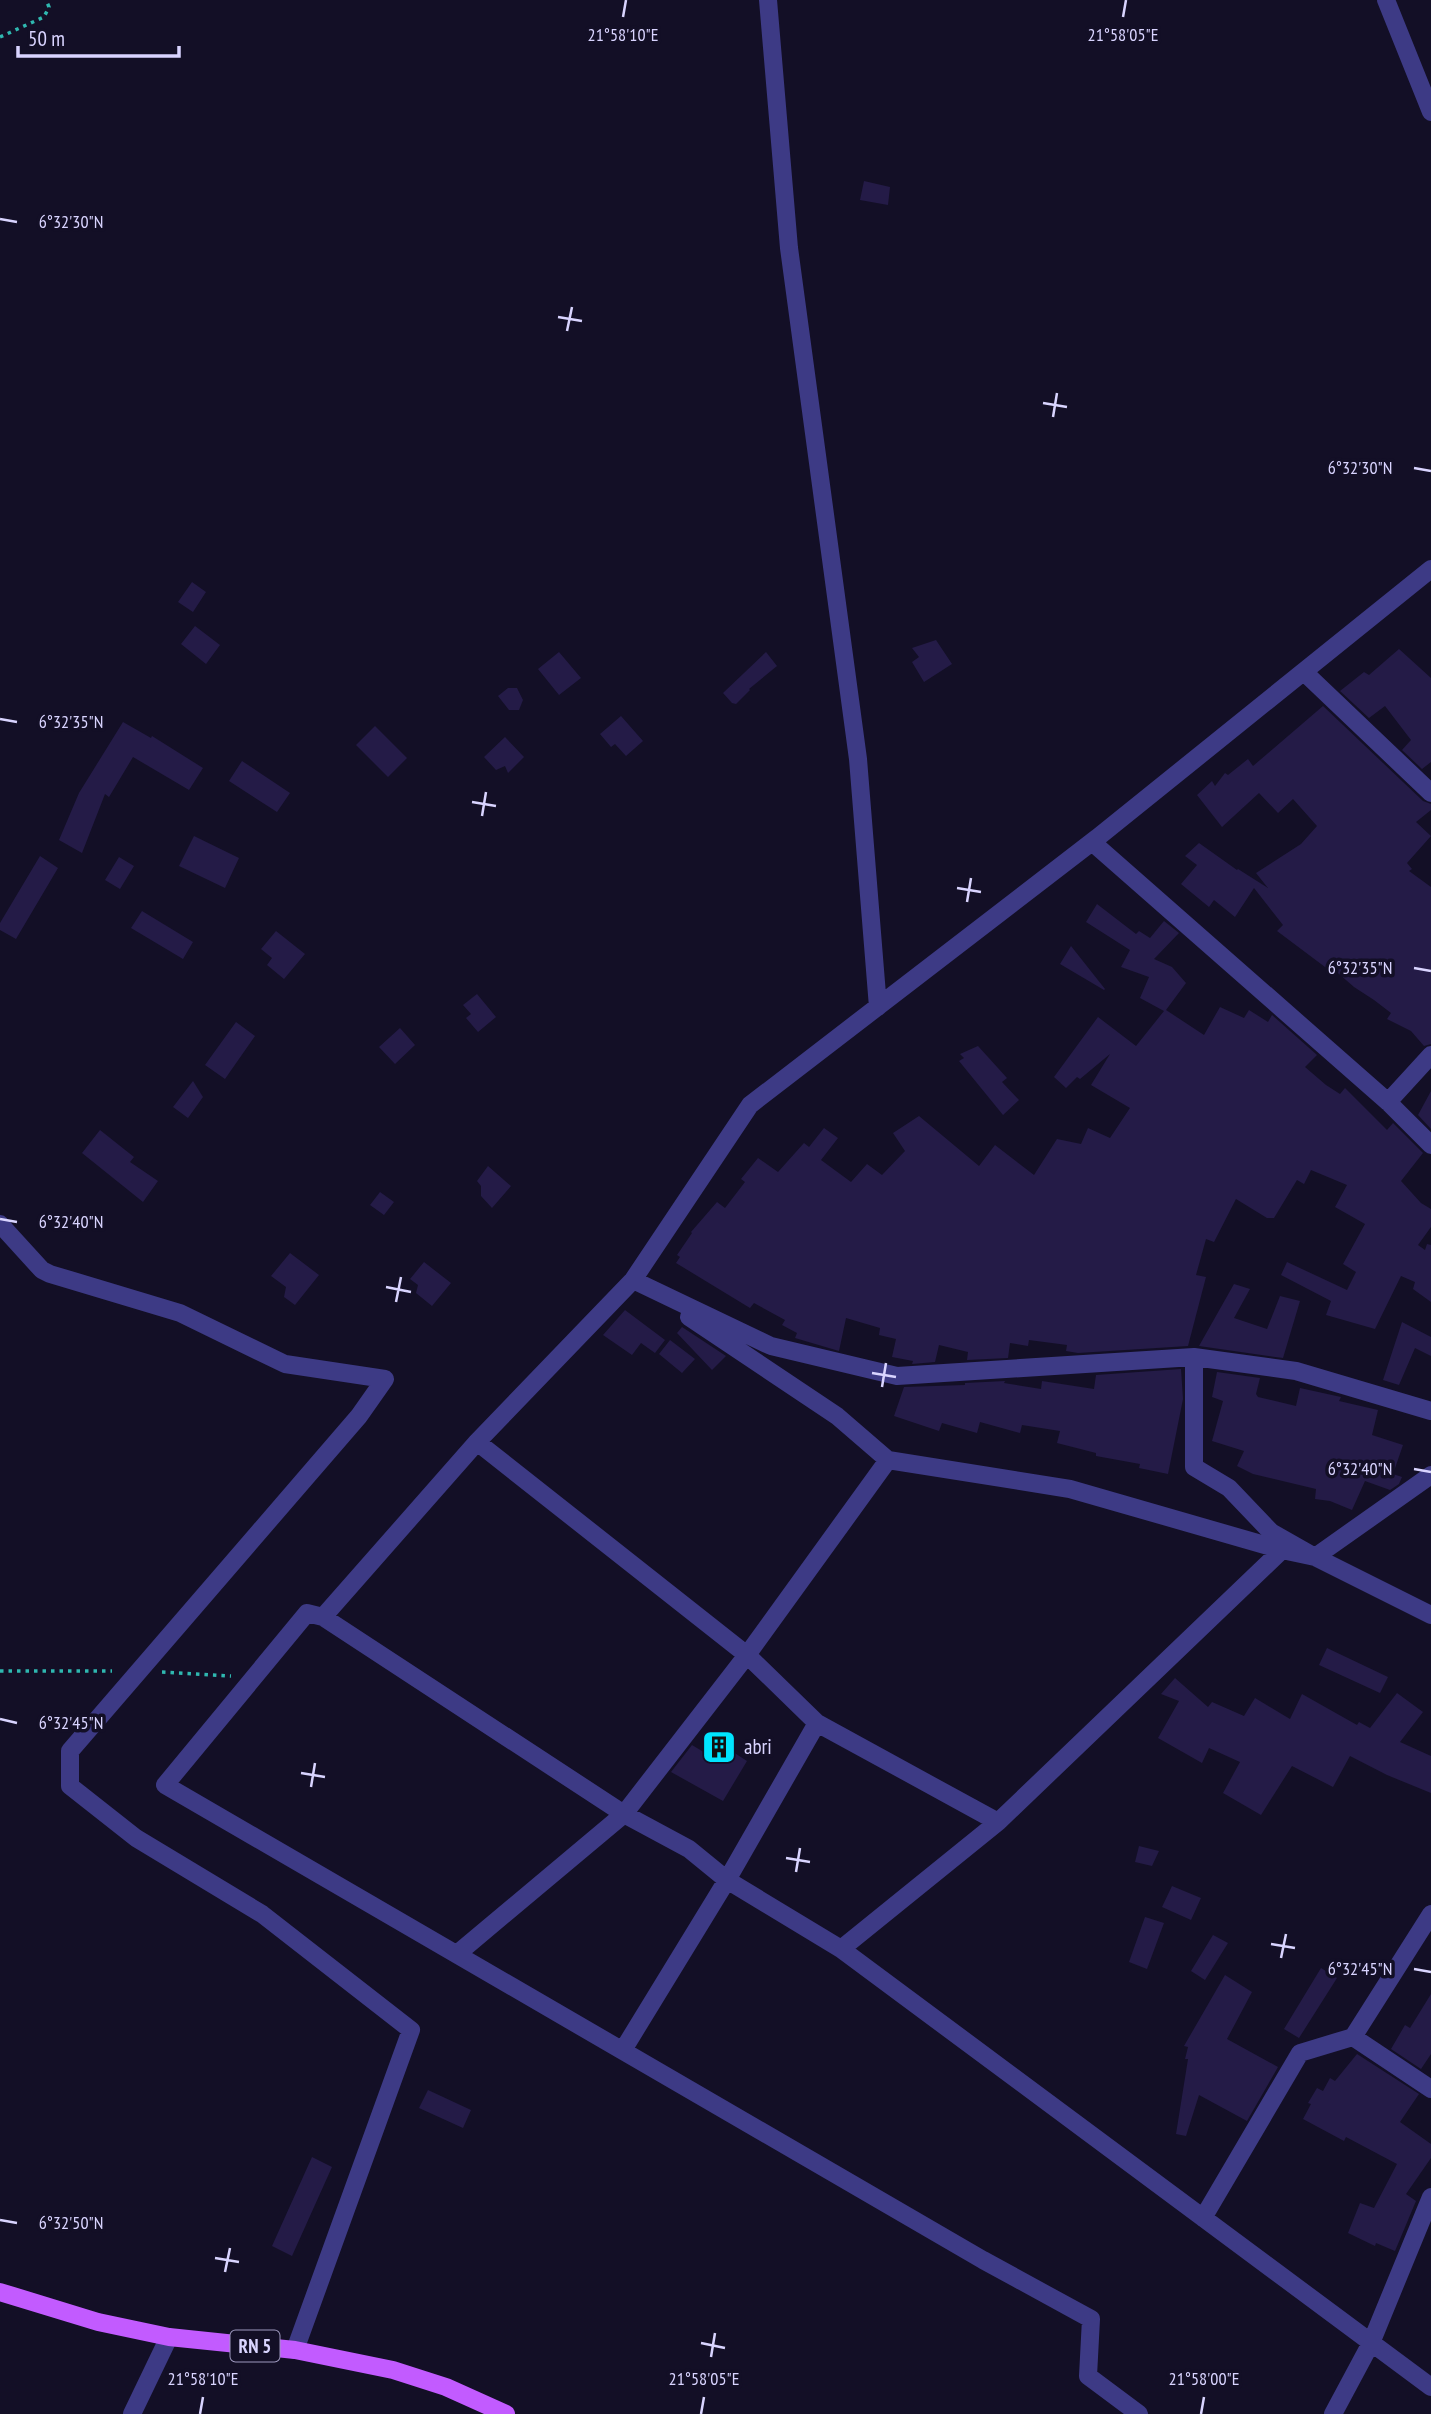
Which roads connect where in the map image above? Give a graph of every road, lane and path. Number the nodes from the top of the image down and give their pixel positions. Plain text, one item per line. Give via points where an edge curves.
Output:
1 (47, 0) edge
2 (768, 0) edge
3 (1386, 0) edge
4 (0, 37) edge
5 (1431, 111) edge
6 (1431, 569) edge
7 (1304, 672) junction
8 (1431, 793) edge
9 (1092, 842) junction
10 (878, 1007) junction
11 (1431, 1055) edge
12 (1388, 1102) junction
13 (1431, 1145) edge
14 (0, 1224) edge
15 (633, 1280) junction
16 (1194, 1356) junction
17 (1431, 1411) edge
18 (477, 1443) junction
19 (888, 1460) junction
20 (1431, 1475) edge
21 (1282, 1550) junction
22 (1315, 1557) junction
23 (1431, 1615) edge
24 (323, 1617) junction
25 (747, 1655) junction
26 (0, 1671) edge
27 (139, 1671) junction
28 (254, 1677) junction
29 (817, 1723) junction
30 (624, 1814) junction
31 (998, 1822) junction
32 (727, 1880) junction
33 (1431, 1914) edge
34 (841, 1949) junction
35 (457, 1954) junction
36 (1353, 2037) junction
37 (623, 2050) junction
38 (1431, 2089) edge
39 (1431, 2197) edge
40 (1203, 2218) junction
41 (0, 2292) edge
42 (169, 2337) junction
43 (1371, 2343) junction
44 (295, 2350) junction
45 (1431, 2387) edge
46 (132, 2414) edge
47 (506, 2414) edge
48 (1139, 2414) edge
49 (1332, 2414) edge

1 - 4 path via 44,17
2 - 10 street via 789,248 858,760
3 - 5 street
6 - 7 street
7 - 8 street
7 - 9 street
9 - 10 street
9 - 12 street
10 - 15 street via 750,1105
11 - 12 street
12 - 13 street
14 - 27 street via 50,1274 180,1313 285,1364 385,1379 359,1416
15 - 16 street via 771,1346 897,1376
15 - 18 street
15 - 19 street via 837,1416
16 - 17 street via 1296,1371
16 - 22 street via 1194,1467 1229,1488 1271,1532
18 - 24 street
18 - 25 street
19 - 21 street via 1070,1489
19 - 25 street
20 - 22 street
21 - 22 street
21 - 31 street
22 - 23 street
24 - 28 street via 307,1612
24 - 30 street
25 - 29 street
25 - 30 street
26 - 27 path
27 - 28 path
27 - 44 street via 70,1751 70,1786 136,1838 262,1914 411,2030
28 - 35 street via 165,1785
29 - 31 street
29 - 32 street
30 - 32 street via 690,1849
30 - 35 street
31 - 34 street
32 - 34 street
32 - 37 street
33 - 36 street
34 - 40 street
35 - 37 street
36 - 38 street
36 - 40 street via 1300,2053
37 - 48 street via 1091,2319 1088,2376
39 - 43 street
40 - 43 street
41 - 42 main road, RN 5 via 98,2322
42 - 44 main road, RN 5
42 - 46 street
43 - 45 street
43 - 49 street
44 - 47 main road, RN 5 via 417,2376

